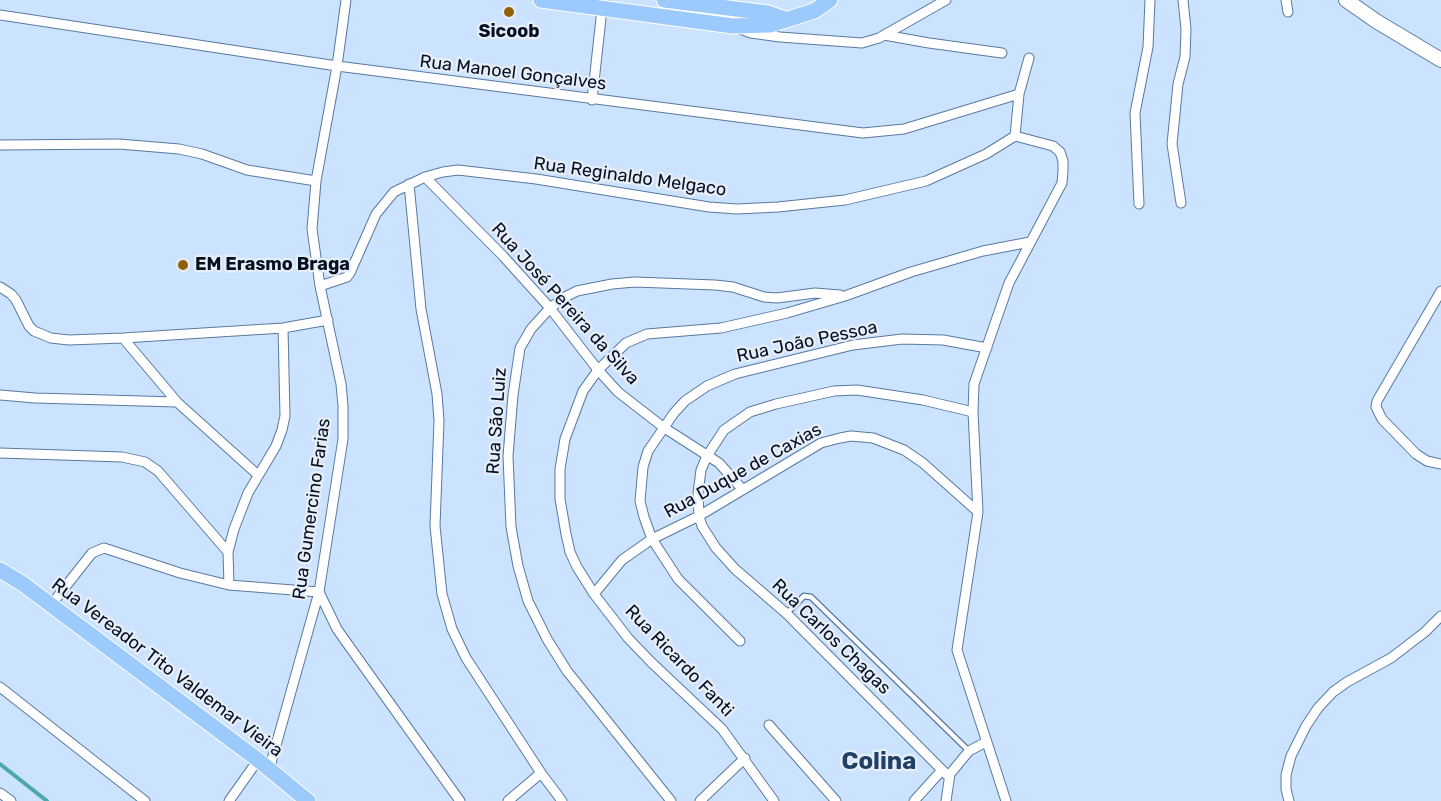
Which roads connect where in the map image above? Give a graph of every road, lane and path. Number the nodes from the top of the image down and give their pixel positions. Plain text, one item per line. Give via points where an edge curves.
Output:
1 (346, 0) edge
2 (541, 0) edge
3 (664, 0) edge
4 (830, 0) edge
5 (946, 0) edge
6 (1150, 0) edge
7 (1183, 0) edge
8 (1286, 0) edge
9 (1346, 0) edge
10 (603, 4) edge
11 (734, 10) junction
12 (1288, 12) dead end
13 (0, 15) edge
14 (785, 19) junction
15 (733, 26) junction
16 (884, 35) junction
17 (1002, 53) dead end
18 (1029, 58) dead end
19 (1441, 60) edge
20 (337, 66) junction
21 (1019, 94) junction
22 (592, 100) junction
23 (1015, 136) junction
24 (0, 145) edge
25 (425, 177) junction
26 (316, 181) junction
27 (409, 184) junction
28 (1181, 203) dead end
29 (1139, 204) dead end
30 (1030, 242) junction
31 (320, 286) junction
32 (0, 288) edge
33 (1441, 291) edge
34 (845, 296) junction
35 (550, 308) junction
36 (328, 320) junction
37 (283, 328) junction
38 (123, 338) junction
39 (987, 348) junction
40 (598, 370) junction
41 (0, 395) edge
42 (177, 402) junction
43 (973, 412) junction
44 (663, 427) junction
45 (0, 453) edge
46 (707, 456) junction
47 (1441, 464) edge
48 (258, 475) junction
49 (743, 490) junction
50 (978, 512) junction
51 (699, 516) junction
52 (652, 539) junction
53 (228, 552) junction
54 (0, 570) edge
55 (229, 585) junction
56 (319, 592) junction
57 (594, 594) junction
58 (51, 605) junction
59 (787, 614) junction
60 (1441, 616) edge
61 (741, 641) dead end
62 (0, 687) edge
63 (769, 725) dead end
64 (986, 742) junction
65 (969, 751) junction
66 (745, 758) junction
67 (264, 765) junction
68 (541, 773) junction
69 (945, 773) junction
70 (0, 793) edge
71 (11, 801) edge
72 (145, 801) edge
73 (229, 801) edge
74 (308, 801) edge
75 (460, 801) edge
76 (508, 801) edge
77 (562, 801) edge
78 (671, 801) edge
79 (700, 801) edge
80 (774, 801) edge
81 (836, 801) edge
82 (914, 801) edge
83 (946, 801) edge
84 (1006, 801) edge
85 (1289, 801) edge

1 - 20 street, Rua Gumercino Farias
2 - 10 main road
3 - 11 main road
4 - 14 main road via 814,11
5 - 16 street
6 - 29 street via 1148,47 1136,113
7 - 28 street via 1185,57 1172,144
8 - 12 street
9 - 19 main road
10 - 15 main road
10 - 22 street
11 - 14 main road
11 - 15 street
13 - 20 street, Rua Manoel Gonçalves
14 - 15 main road via 770,25
15 - 16 street via 757,34 828,41 862,43
16 - 17 street
18 - 21 street
20 - 22 street, Rua Manoel Gonçalves
20 - 26 street, Rua Gumercino Farias
21 - 22 street, Rua Manoel Gonçalves via 904,129 863,133
21 - 23 street
23 - 25 street, Rua Reginaldo Melgaco via 926,181 845,200 778,207 737,209 681,204 458,170
23 - 30 street via 1053,146 1063,161 1062,183
24 - 26 street via 119,144 179,149 247,170
25 - 27 street, Rua Reginaldo Melgaco
25 - 35 street, Rua José Pereira da Silva
26 - 31 street, Rua Gumercino Farias via 312,229
27 - 31 street, Rua Reginaldo Melgaco via 381,205 347,277
27 - 68 street via 421,309 437,394 435,526 442,594 466,658
30 - 34 street, Rua Ricardo Fanti via 911,272
30 - 39 street via 1009,283
31 - 36 street, Rua Gumercino Farias
32 - 38 street via 11,294 29,326 42,335 69,340
33 - 47 street via 1376,407 1382,419 1416,454
34 - 35 street, Rua São Luiz via 822,293 777,298 733,287 635,282 577,291
34 - 40 street, Rua Ricardo Fanti via 721,328 647,334 626,343
35 - 40 street, Rua José Pereira da Silva
35 - 78 street, Rua São Luiz via 520,348 514,385 508,456 511,527 518,566 528,601 567,671
36 - 37 street
36 - 56 street, Rua Gumercino Farias via 341,384 343,439
37 - 38 street
37 - 48 street via 284,423 276,446
38 - 42 street
39 - 43 street via 974,384
39 - 44 street, Rua João Pessoa via 943,340 902,339 791,359 707,386 685,401
40 - 44 street, Rua José Pereira da Silva via 618,392
40 - 57 street, Rua Ricardo Fanti via 574,412 560,469 560,499 570,552
41 - 42 street
42 - 48 street
43 - 46 street via 857,390 803,396 750,412 724,430
43 - 50 street
44 - 46 street, Rua José Pereira da Silva
44 - 52 street, Rua João Pessoa via 648,451 640,484 640,501
45 - 53 street via 122,457 145,462 158,471
46 - 49 street, Rua José Pereira da Silva via 726,469
46 - 51 street via 699,481
48 - 53 street via 240,512
49 - 50 street, Rua Duque de Caxias via 821,443 861,436 914,455
49 - 51 street, Rua Duque de Caxias
50 - 64 street via 957,650
51 - 52 street, Rua Duque de Caxias
51 - 59 street, Rua Carlos Chagas via 716,548
52 - 57 street, Rua Duque de Caxias via 622,560
52 - 61 street, Rua João Pessoa via 678,579
53 - 55 street
54 - 58 main road, Rua Vereador Tito Valdemar Vieira
55 - 56 street
55 - 58 street via 104,548 92,553
56 - 67 street, Rua Gumercino Farias
56 - 75 street via 349,646
57 - 66 street, Rua Ricardo Fanti via 628,638 722,729
58 - 67 main road, Rua Vereador Tito Valdemar Vieira
59 - 65 lane via 804,596 812,597
59 - 69 street, Rua Carlos Chagas
60 - 85 street via 1391,658 1333,692 1318,708 1291,756 1286,776
62 - 72 street
63 - 81 street
64 - 65 street
64 - 84 street
65 - 69 street
66 - 79 street
66 - 80 street, Rua Ricardo Fanti
67 - 73 street, Rua Gumercino Farias
67 - 74 main road, Rua Vereador Tito Valdemar Vieira
68 - 76 street
68 - 77 street
69 - 82 street
69 - 83 street
70 - 71 street

